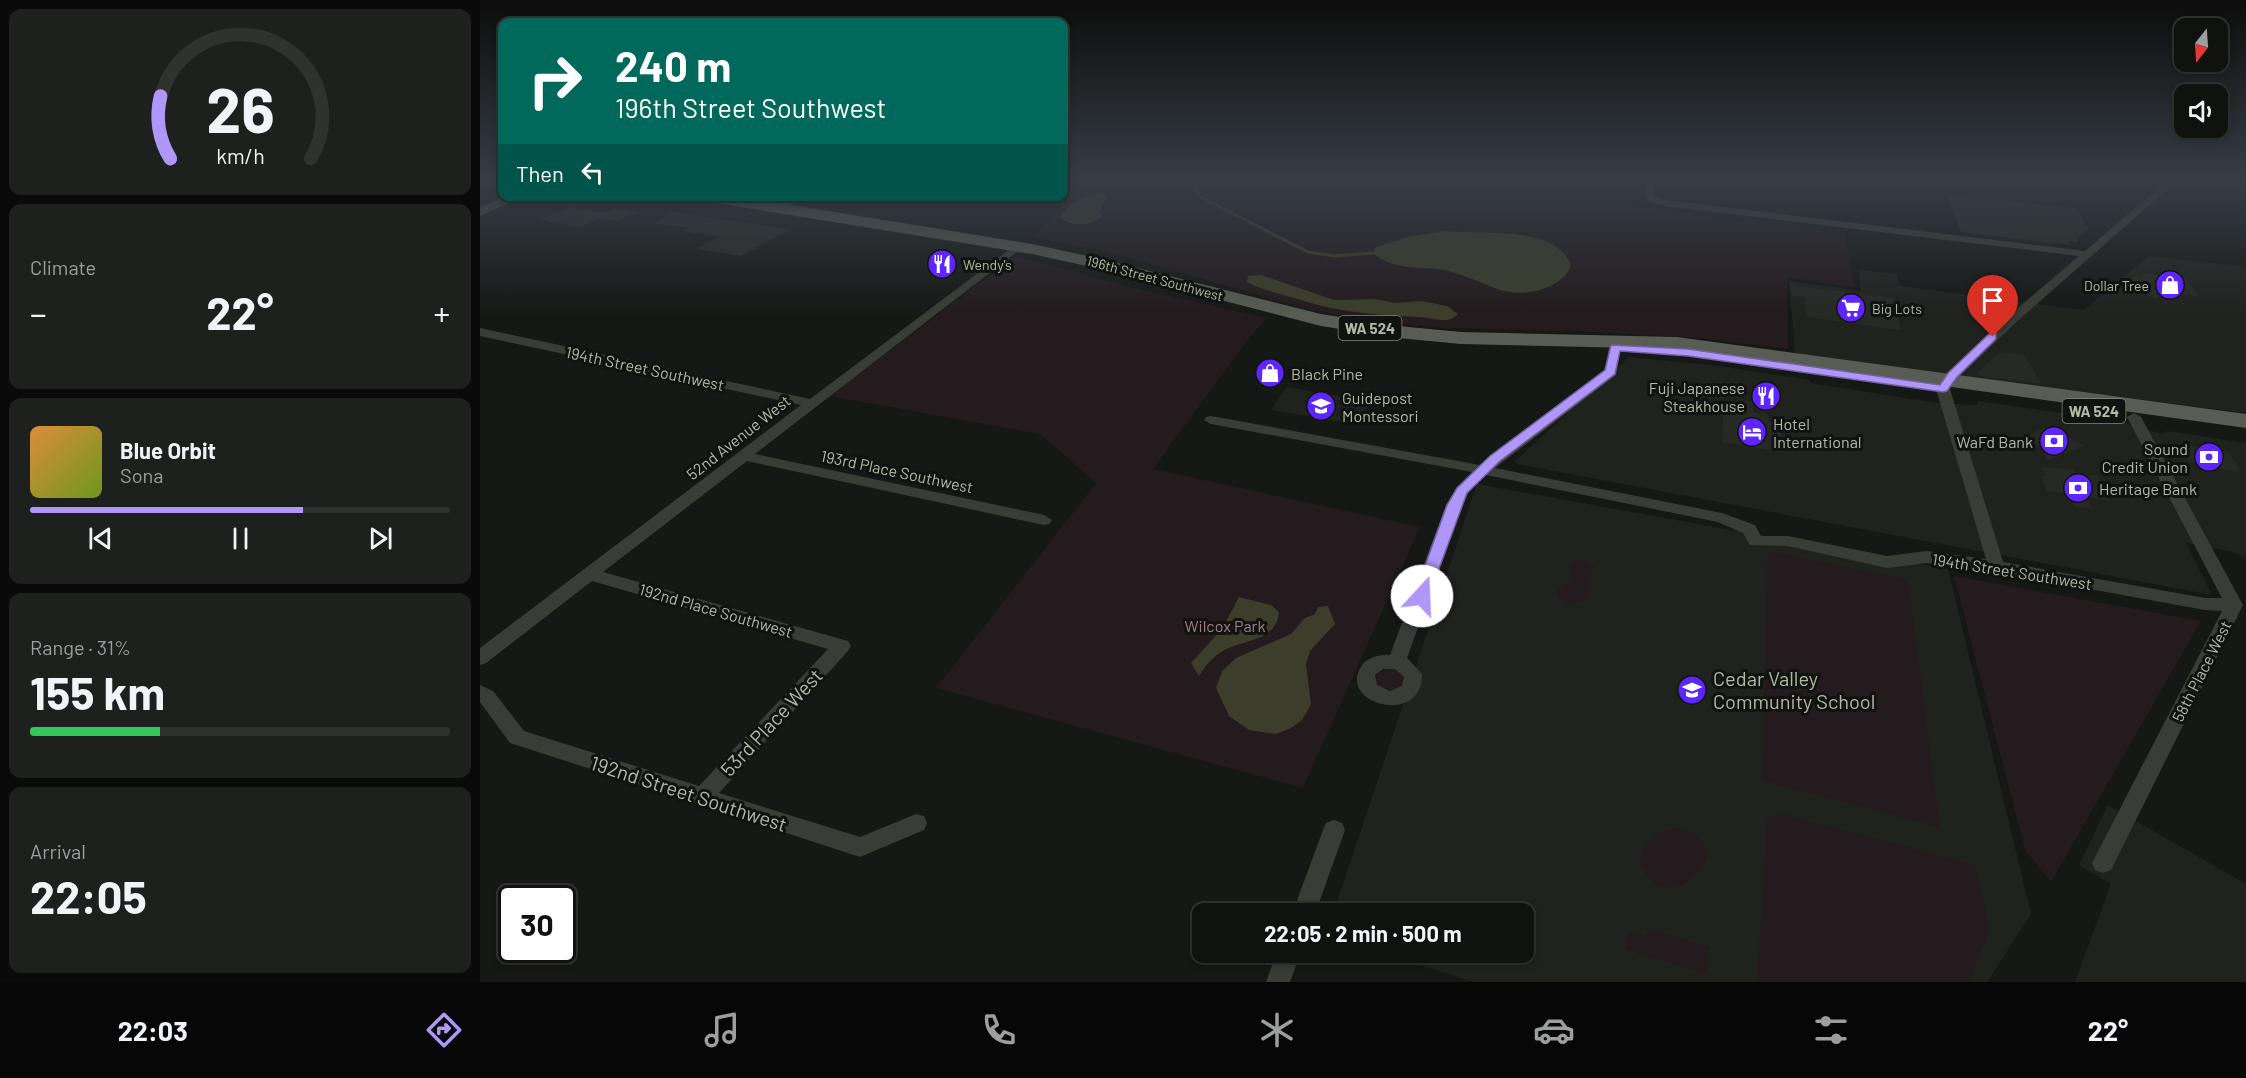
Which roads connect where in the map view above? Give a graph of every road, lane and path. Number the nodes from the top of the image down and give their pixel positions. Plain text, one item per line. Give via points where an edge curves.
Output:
1 (883, 225) edge
2 (1848, 225) edge
3 (2121, 225) edge
4 (1018, 246) junction
5 (2087, 254) junction
6 (480, 332) edge
7 (1572, 339) junction
8 (1666, 342) junction
9 (1615, 347) junction
10 (1945, 385) junction
11 (811, 403) junction
12 (2157, 410) junction
13 (2134, 417) junction
14 (1211, 420) dead end
15 (2246, 421) edge
16 (2246, 432) edge
17 (742, 456) junction
18 (1481, 471) junction
19 (1044, 520) dead end
20 (1996, 567) junction
21 (589, 574) junction
22 (2234, 605) junction
23 (842, 646) joint
24 (480, 657) edge
25 (1396, 662) dead end
26 (480, 692) edge
27 (701, 798) junction
28 (916, 823) dead end
29 (1334, 830) dead end
30 (2103, 863) dead end
31 (1307, 903) edge
32 (1284, 963) edge
33 (1278, 982) edge

1 - 4 main road, 196th Street Southwest / WA 524
2 - 5 street
3 - 5 street
4 - 7 main road, 196th Street Southwest / WA 524 via 1321,320 1461,338
4 - 11 street, 52nd Avenue West
5 - 10 street
6 - 11 street, 194th Street Southwest
7 - 8 main road, 196th Street Southwest
7 - 9 main road, 196th Street Southwest / WA 524
8 - 9 main road
8 - 10 main road, 196th Street Southwest
9 - 10 main road, 196th Street Southwest / WA 524 via 1688,352
9 - 18 street via 1611,372
10 - 12 main road, 196th Street Southwest
10 - 13 main road, 196th Street Southwest / WA 524
10 - 20 street
11 - 17 street, 52nd Avenue West
12 - 13 main road via 2135,413
12 - 15 main road, 196th Street Southwest
13 - 16 main road, 196th Street Southwest / WA 524
13 - 22 street, 58th Place West
14 - 18 street
17 - 19 street, 193rd Place Southwest
17 - 21 street, 52nd Avenue West
18 - 20 street, 194th Street Southwest via 1722,518 1749,529 1756,541 1788,540 1887,562 1927,557
18 - 25 street via 1454,505
20 - 22 street, 194th Street Southwest via 2205,604
21 - 23 street, 192nd Place Southwest
21 - 24 street, 52nd Avenue West
22 - 30 street, 58th Place West
23 - 27 street, 53rd Place West
26 - 27 street, 192nd Street Southwest via 517,737
27 - 28 street, 192nd Street Southwest via 860,847
29 - 31 street
32 - 33 street

